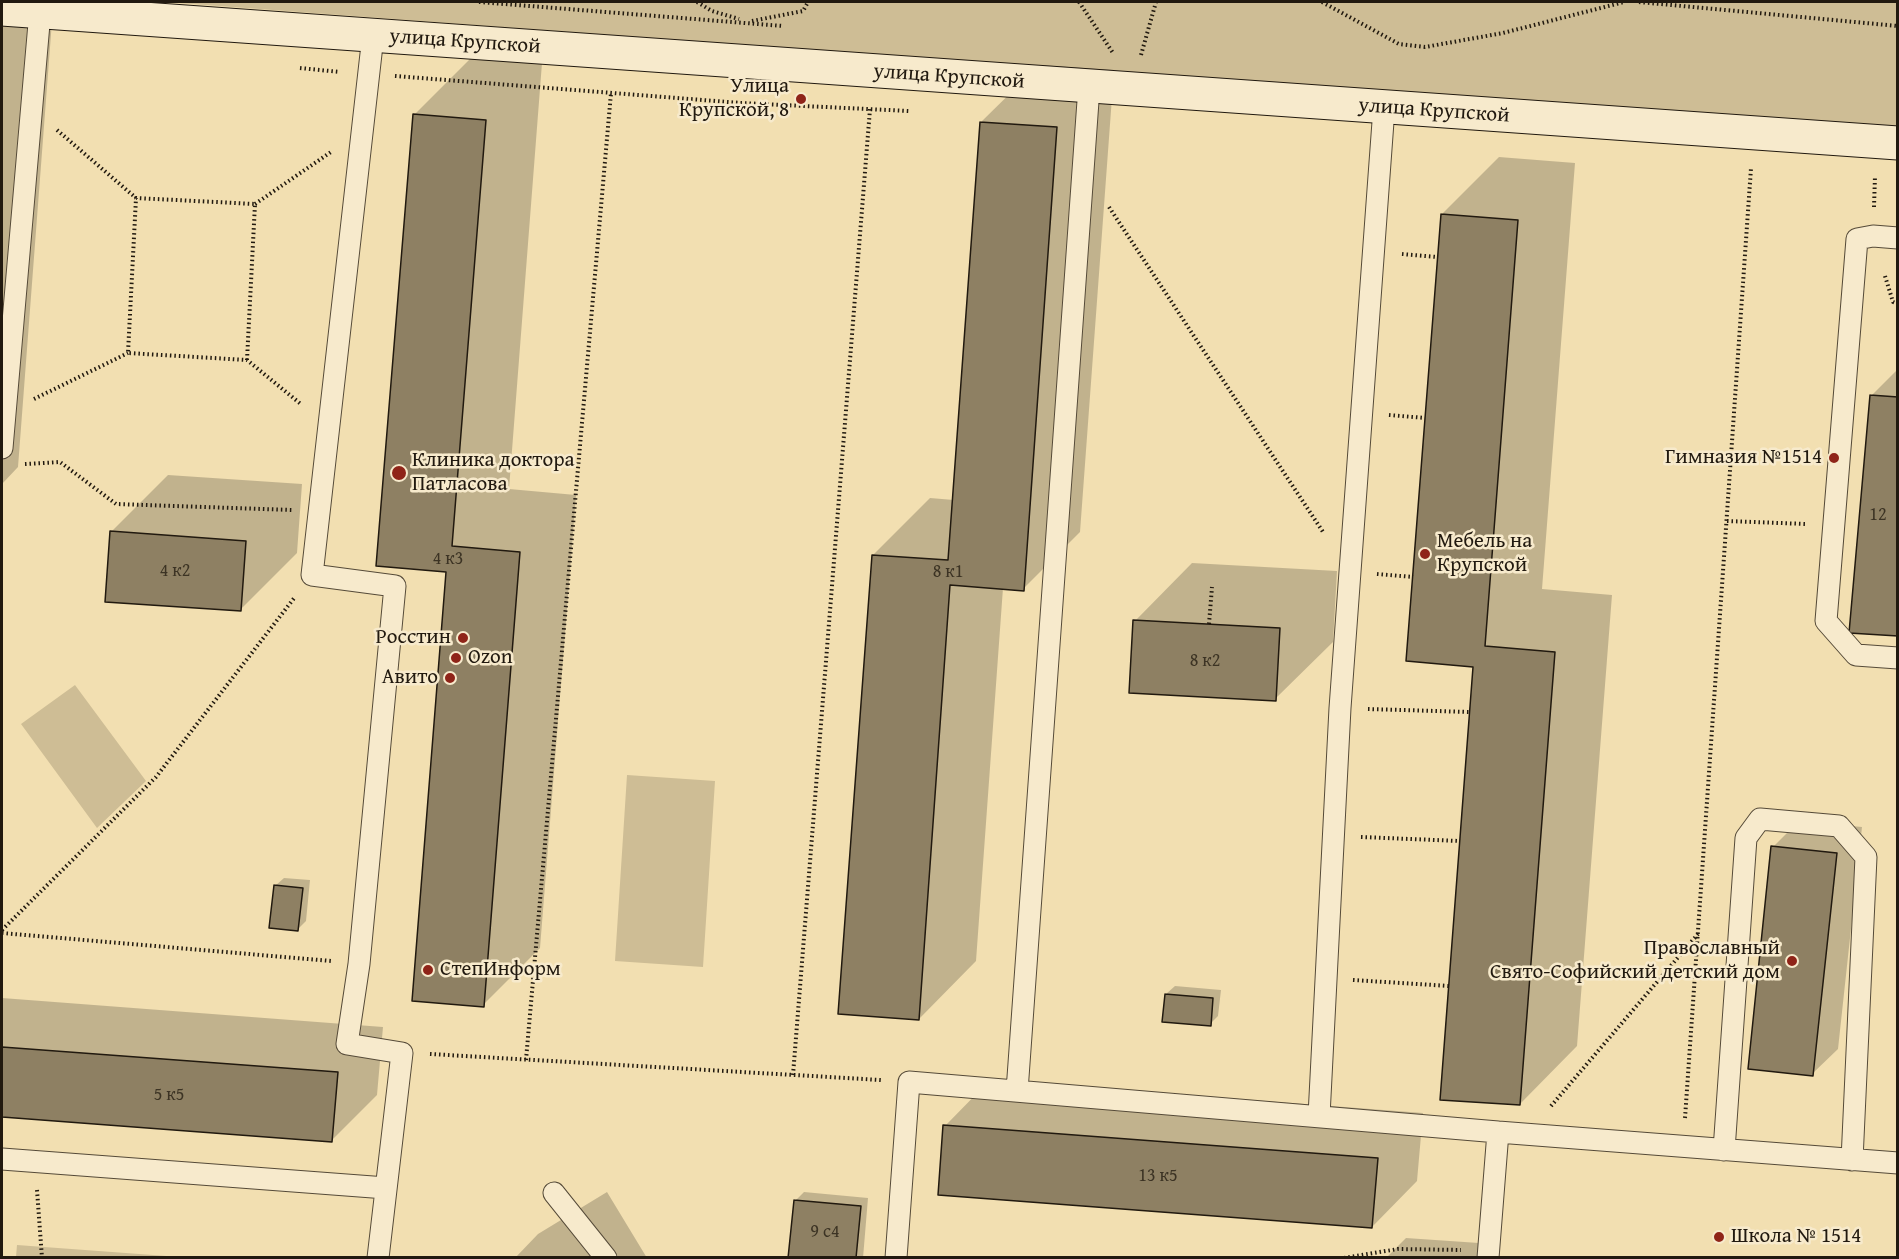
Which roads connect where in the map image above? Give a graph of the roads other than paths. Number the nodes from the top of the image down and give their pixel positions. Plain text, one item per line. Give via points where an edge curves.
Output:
1 (2, 9) edge
2 (40, 12) junction
3 (373, 36) junction
4 (1089, 87) junction
5 (1384, 108) junction
6 (1898, 143) edge
7 (1898, 238) edge
8 (7, 457) edge
9 (1898, 658) edge
10 (1017, 1091) junction
11 (1319, 1116) junction
12 (1498, 1132) junction
13 (1724, 1150) junction
14 (2, 1159) edge
15 (1852, 1160) junction
16 (1898, 1163) edge
17 (386, 1188) junction
18 (554, 1194) dead end
19 (1488, 1254) edge
20 (378, 1257) edge
21 (606, 1257) edge
22 (896, 1257) edge

1 - 2 street, улица Крупской
2 - 3 street, улица Крупской
2 - 8 lane via 5,413
3 - 4 street, улица Крупской
3 - 17 lane via 312,575 395,586 359,964 347,1044 402,1053
4 - 5 street, улица Крупской
4 - 10 lane
5 - 6 street, улица Крупской
5 - 11 lane via 1340,708
7 - 9 lane via 1857,239 1826,621 1856,655
10 - 11 lane
10 - 22 lane via 909,1082
11 - 12 lane
12 - 13 lane
12 - 19 lane
13 - 15 lane
13 - 15 lane via 1746,838 1760,819 1839,826 1866,857
14 - 17 lane
15 - 16 lane
17 - 20 lane
18 - 21 lane

